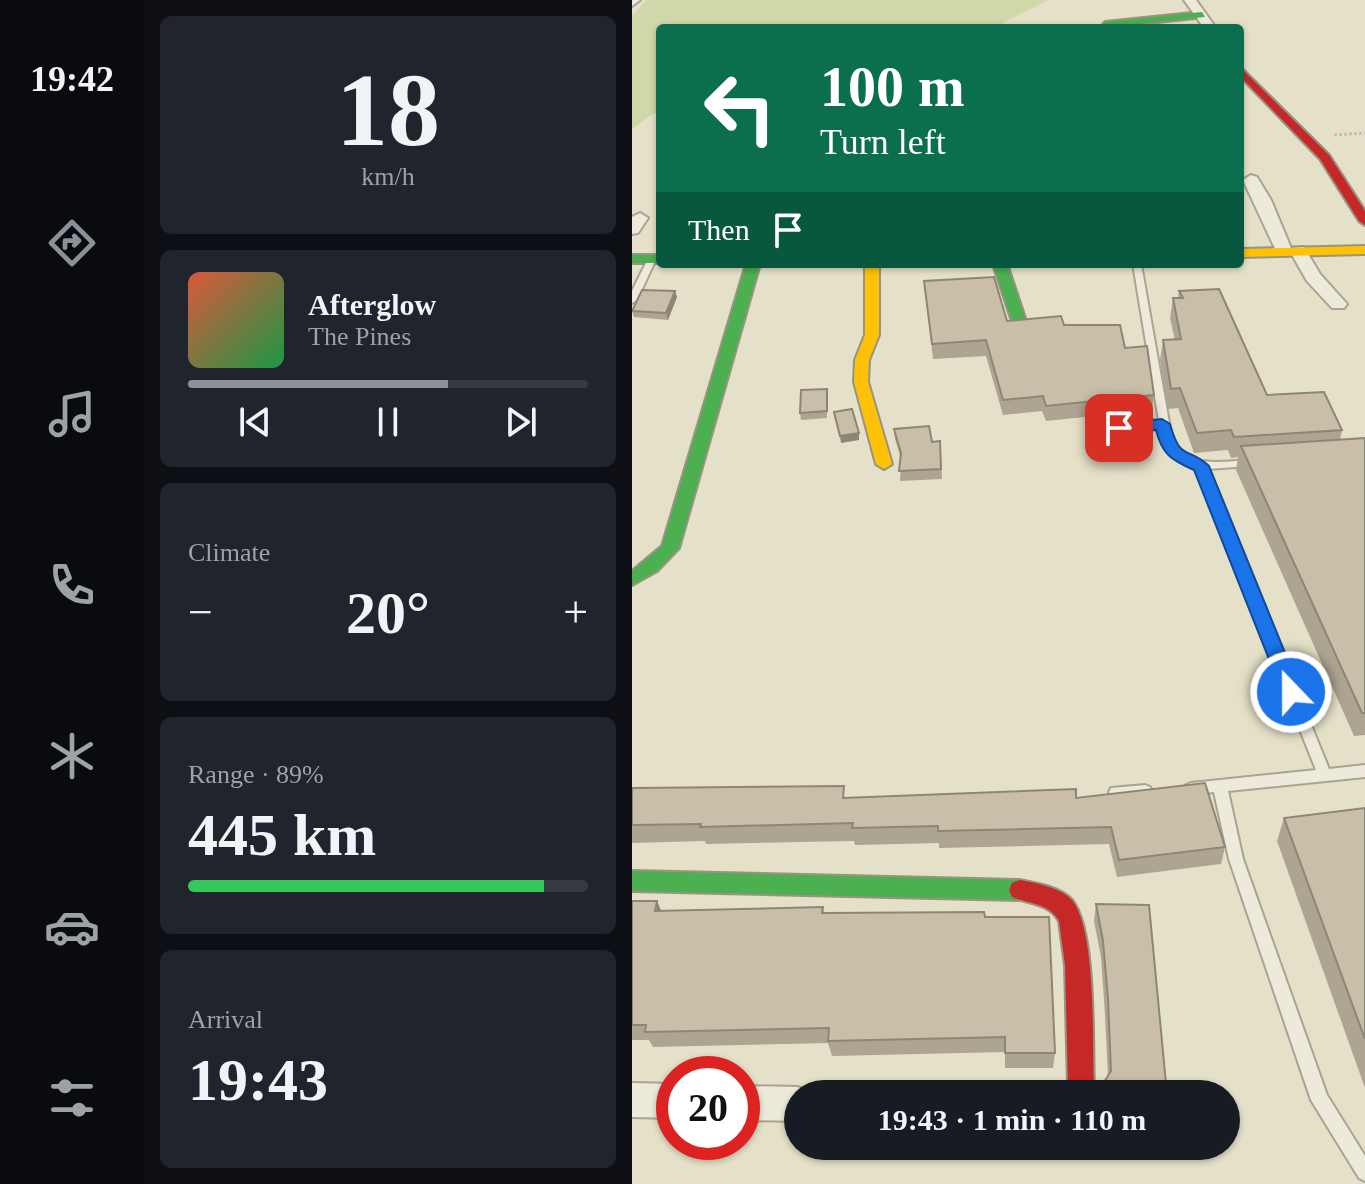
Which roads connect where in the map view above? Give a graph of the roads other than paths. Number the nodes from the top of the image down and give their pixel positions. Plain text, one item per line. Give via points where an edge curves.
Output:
1 (1201, 14) edge
2 (1114, 24) edge
3 (1244, 75) edge
4 (1251, 180) dead end
5 (1365, 221) edge
6 (1365, 250) edge
7 (1291, 251) junction
8 (1244, 253) edge
9 (632, 259) edge
10 (656, 259) edge
11 (752, 268) edge
12 (872, 268) edge
13 (1001, 268) edge
14 (1138, 268) edge
15 (632, 300) edge
16 (1338, 304) dead end
17 (1020, 324) edge
18 (1162, 424) junction
19 (1098, 429) dead end
20 (1260, 462) edge
21 (884, 464) dead end
22 (1200, 466) junction
23 (632, 579) edge
24 (1365, 771) edge
25 (1325, 776) junction
26 (1220, 788) junction
27 (1116, 792) edge
28 (632, 881) edge
29 (1081, 1080) edge
30 (632, 1100) edge
31 (656, 1101) edge
32 (760, 1103) edge
33 (784, 1104) edge
34 (1365, 1172) edge

1 - 2 main road
3 - 5 main road via 1342,177
4 - 7 street
6 - 7 main road
7 - 8 main road
7 - 16 street
9 - 10 main road
10 - 15 lane
11 - 23 main road via 670,548
12 - 21 main road via 872,335 862,360 861,382
13 - 17 main road
14 - 18 lane
18 - 19 lane
18 - 22 lane via 1176,456
20 - 22 lane
22 - 25 lane
24 - 25 lane
25 - 26 lane
26 - 27 lane
26 - 34 lane via 1236,859 1320,1100
28 - 29 main road via 1017,889 1056,900 1070,912 1073,927
30 - 31 street
32 - 33 street

